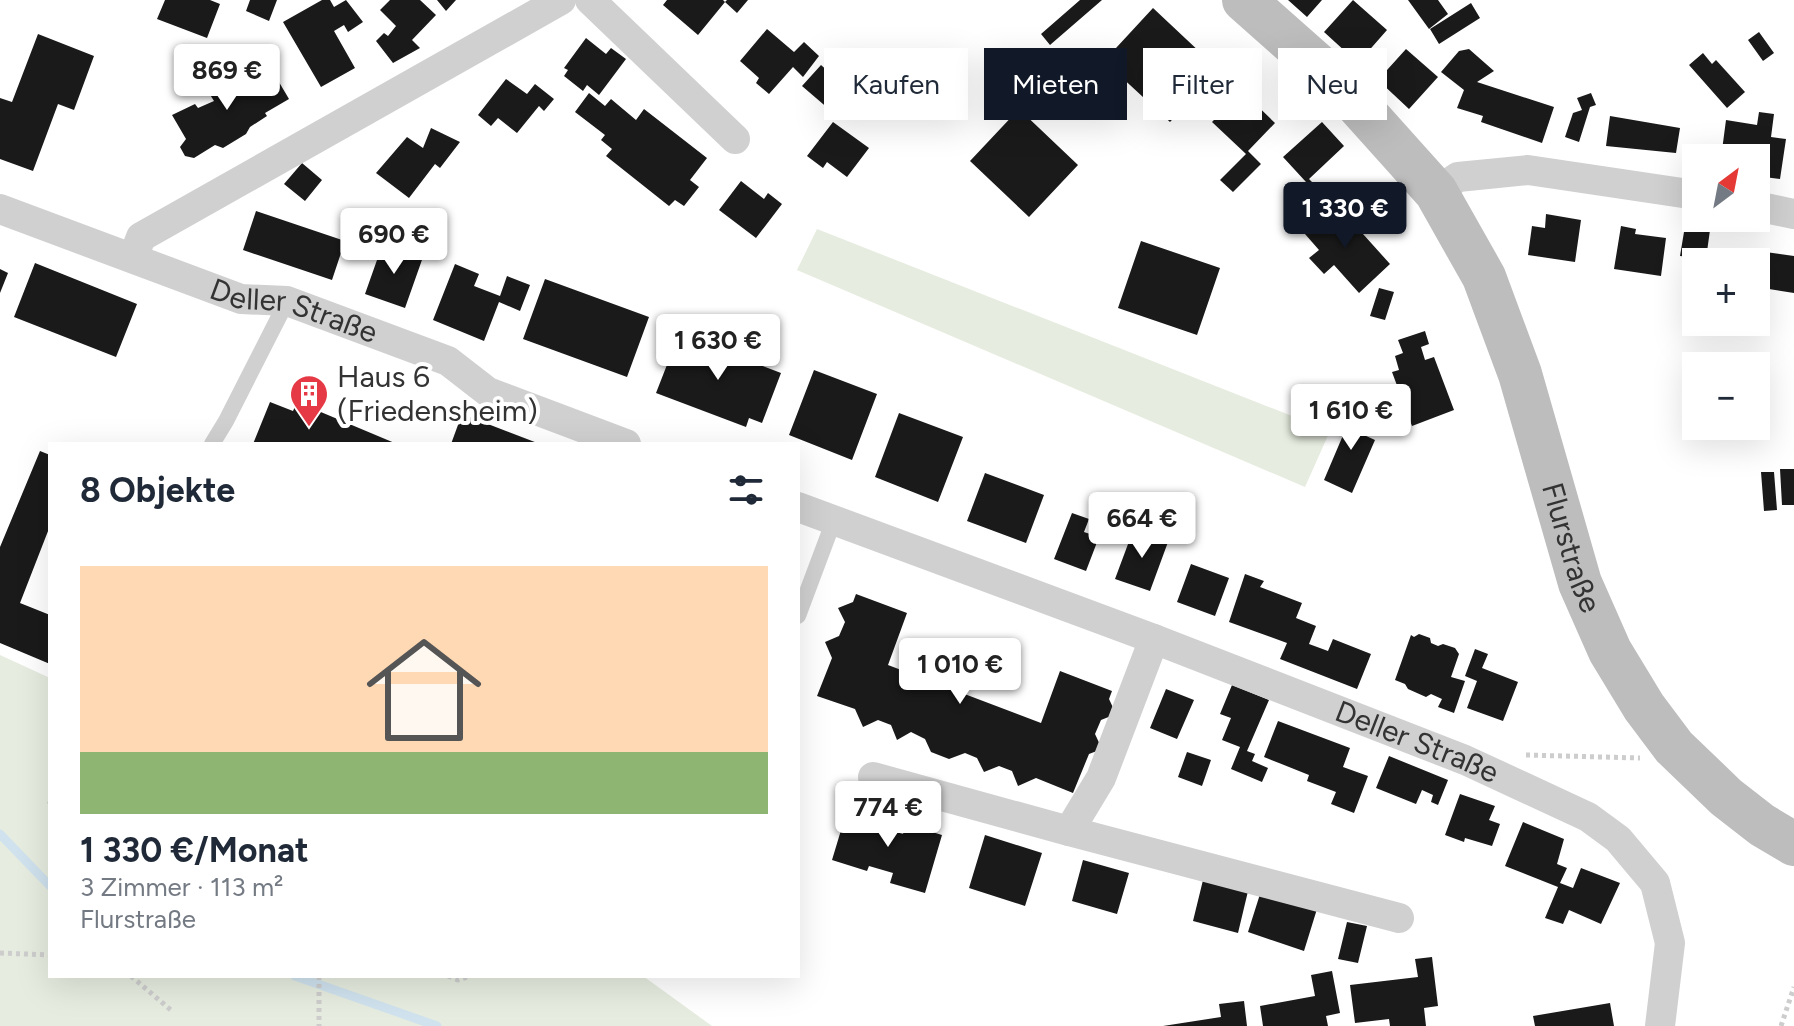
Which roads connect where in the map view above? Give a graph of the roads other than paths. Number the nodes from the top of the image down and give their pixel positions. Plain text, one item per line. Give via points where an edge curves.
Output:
1 (561, 0) edge
2 (590, 0) edge
3 (1244, 0) edge
4 (735, 139) dead end
5 (1436, 192) junction
6 (1682, 193) edge
7 (0, 209) edge
8 (1770, 209) edge
9 (1794, 214) edge
10 (133, 258) junction
11 (287, 301) junction
12 (213, 442) edge
13 (621, 442) edge
14 (800, 508) edge
15 (834, 520) junction
16 (800, 611) edge
17 (1154, 639) junction
18 (873, 777) dead end
19 (1069, 831) junction
20 (1794, 844) edge
21 (1399, 918) dead end
22 (1660, 1026) edge

1 - 10 street via 141,237
2 - 4 street
3 - 5 main road, Flurstraße via 1340,85
5 - 6 street via 1458,177 1528,170
5 - 20 main road, Flurstraße via 1484,277 1520,374 1580,583 1610,651 1674,747 1726,797
7 - 10 street, Deller Straße
8 - 9 street
10 - 11 street, Deller Straße via 241,299
11 - 12 lane
11 - 13 street, Deller Straße via 448,361 488,392
14 - 15 street, Deller Straße
15 - 16 lane
15 - 17 street, Deller Straße
17 - 19 street via 1101,778
17 - 22 street, Deller Straße via 1465,760 1588,817 1618,839 1655,883 1670,943
18 - 19 street
19 - 21 street

